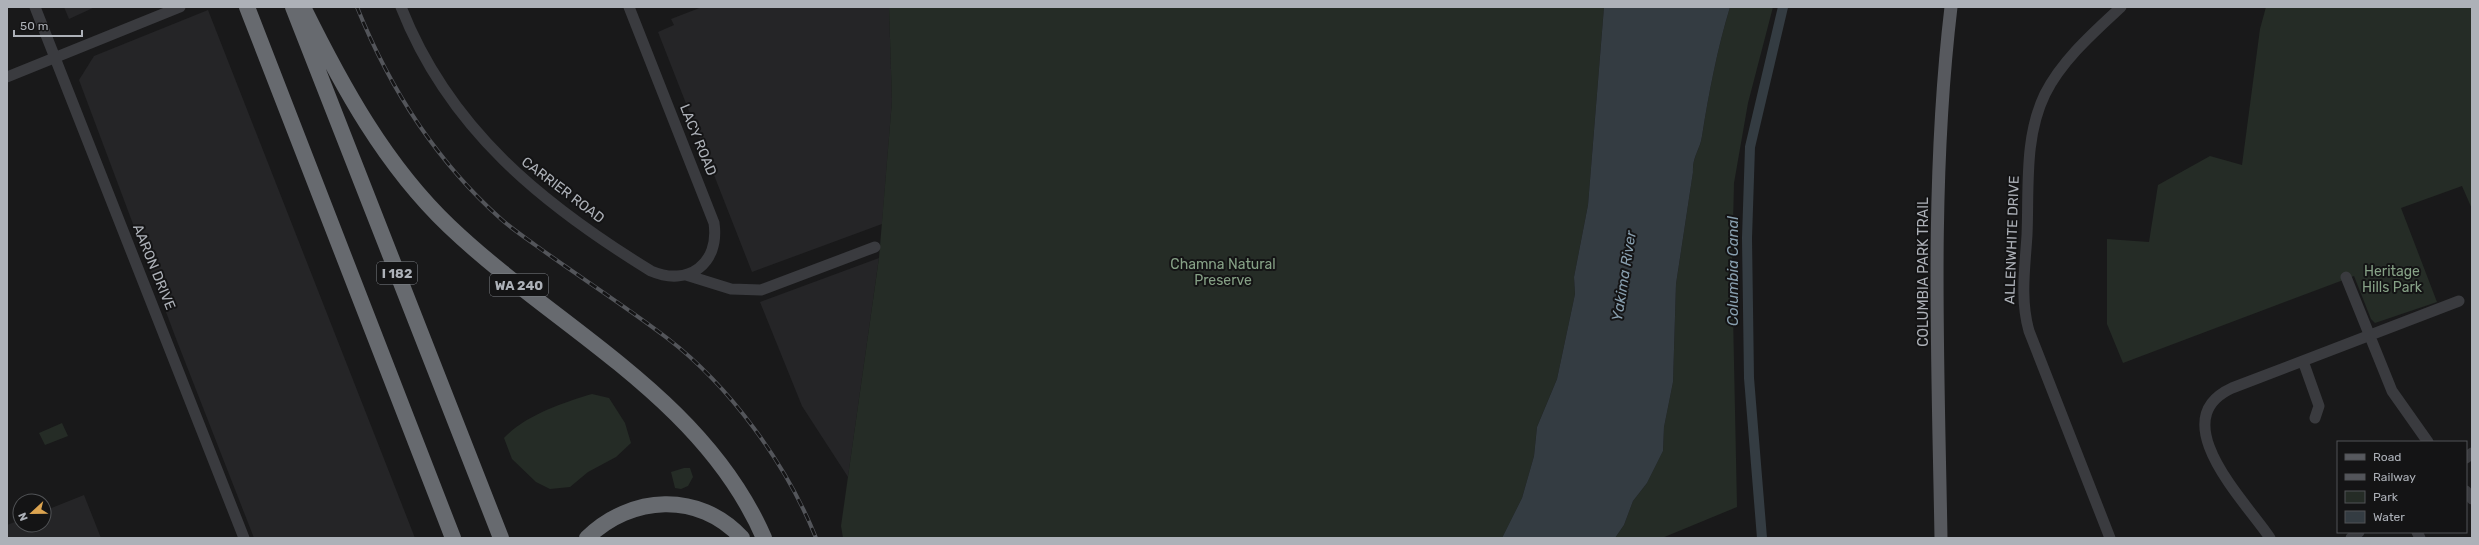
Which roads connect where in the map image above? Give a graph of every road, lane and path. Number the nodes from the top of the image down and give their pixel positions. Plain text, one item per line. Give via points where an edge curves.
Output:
1 (35, 7) edge
2 (180, 7) edge
3 (247, 7) edge
4 (293, 7) edge
5 (303, 7) edge
6 (401, 7) edge
7 (629, 7) edge
8 (1951, 7) edge
9 (2121, 7) edge
10 (55, 58) junction
11 (7, 77) edge
12 (875, 247) dead end
13 (686, 275) junction
14 (2346, 277) dead end
15 (2459, 302) dead end
16 (2369, 336) junction
17 (2303, 361) junction
18 (2315, 418) dead end
19 (2427, 441) edge
20 (419, 452) junction
21 (244, 538) edge
22 (448, 538) edge
23 (453, 538) edge
24 (501, 538) edge
25 (587, 538) edge
26 (742, 538) edge
27 (764, 538) edge
28 (1941, 538) edge
29 (2110, 538) edge
30 (2270, 538) edge

1 - 10 street, AARON DRIVE
2 - 10 street
3 - 20 highway, I 182
4 - 24 highway, I 182
5 - 27 highway, WA 240 via 350,98 374,136 422,198 476,250 635,378 691,428 731,478
6 - 13 street, CARRIER ROAD via 422,52 443,88 473,130 517,175 553,205 651,271 668,276
7 - 13 street, LACY ROAD via 714,223 716,238 711,254 702,266
8 - 28 main road, COLUMBIA PARK TRAIL via 1942,97 1939,165
9 - 29 street, ALLENWHITE DRIVE via 2068,61 2054,80 2040,108 2031,146 2024,298 2029,331
10 - 11 street
10 - 21 street, AARON DRIVE
12 - 13 street via 761,290 730,288
14 - 16 street
15 - 16 street
16 - 17 street
16 - 19 street via 2395,397
17 - 18 street via 2319,406
17 - 30 street via 2224,391 2205,408 2206,434 2221,474
20 - 22 highway
20 - 23 highway, I 182
25 - 26 highway via 596,529 627,511 661,503 701,509 718,518

